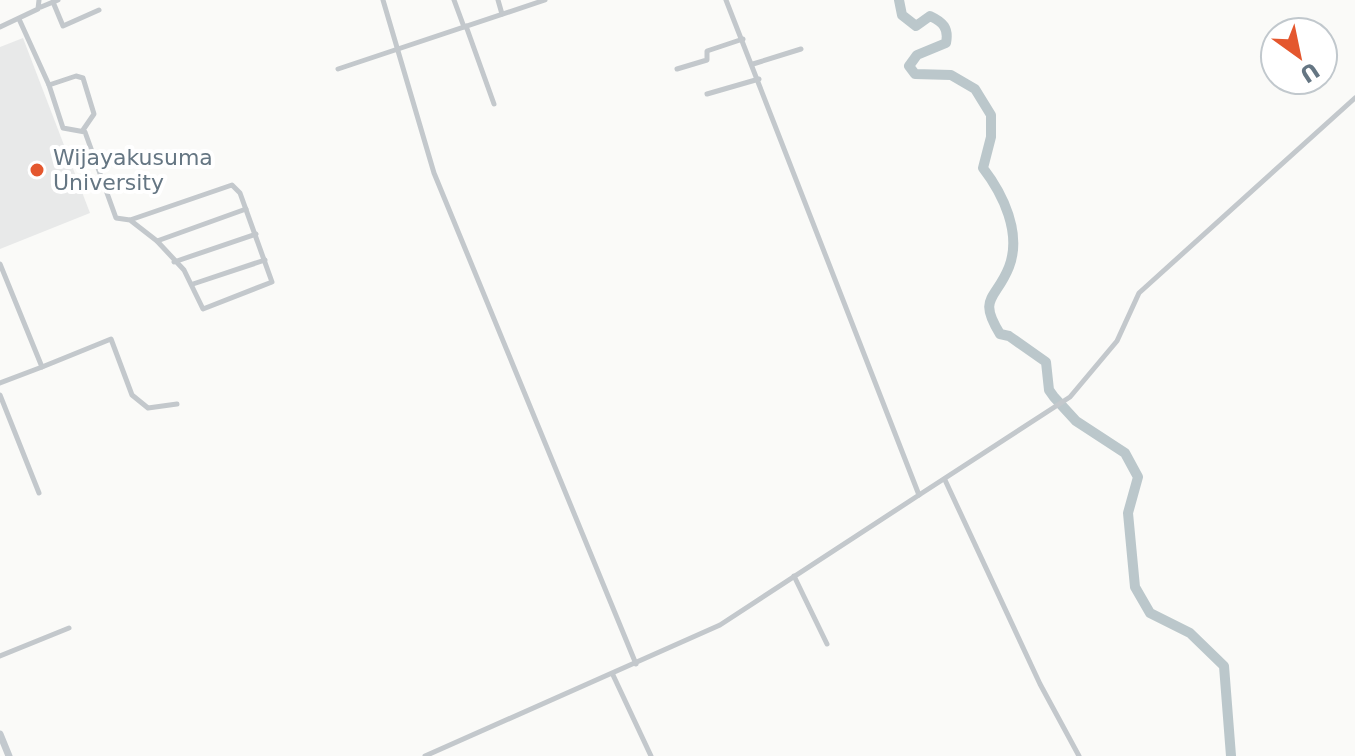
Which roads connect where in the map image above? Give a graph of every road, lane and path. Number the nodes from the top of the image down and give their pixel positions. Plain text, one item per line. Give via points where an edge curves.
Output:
1 (383, 0) edge
2 (454, 0) edge
3 (498, 0) edge
4 (545, 0) edge
5 (726, 0) edge
6 (55, 1) edge
7 (40, 4) edge
8 (99, 10) dead end
9 (502, 14) junction
10 (19, 19) junction
11 (0, 27) edge
12 (465, 27) junction
13 (743, 39) junction
14 (398, 48) junction
15 (801, 49) dead end
16 (753, 64) junction
17 (338, 69) dead end
18 (677, 69) dead end
19 (759, 79) junction
20 (49, 85) junction
21 (707, 94) dead end
22 (1355, 98) edge
23 (494, 104) dead end
24 (83, 130) junction
25 (246, 209) junction
26 (130, 220) junction
27 (256, 234) junction
28 (157, 241) junction
29 (265, 260) junction
30 (174, 262) junction
31 (0, 264) edge
32 (193, 284) junction
33 (42, 367) junction
34 (0, 383) edge
35 (0, 395) edge
36 (177, 404) dead end
37 (945, 480) junction
38 (39, 493) dead end
39 (919, 495) junction
40 (794, 576) junction
41 (69, 628) dead end
42 (827, 644) dead end
43 (0, 656) edge
44 (636, 664) junction
45 (613, 675) junction
46 (0, 734) edge
47 (5, 750) edge
48 (425, 756) edge
49 (651, 756) edge
50 (1079, 756) edge

1 - 14 street
2 - 12 street
3 - 9 street
4 - 9 street
5 - 13 street
6 - 7 street
6 - 8 street via 63,26
7 - 10 street
9 - 12 street
10 - 11 street
10 - 20 street
12 - 14 street
12 - 23 street
13 - 16 street
13 - 18 street via 706,51 707,60
14 - 17 street
14 - 44 street via 434,173
15 - 16 street
16 - 19 street
19 - 21 street
19 - 39 street
20 - 24 street via 63,128
20 - 24 street via 83,78 94,114
22 - 37 street via 1139,293 1117,341 1070,397
24 - 26 street via 116,218
25 - 26 street via 232,185
25 - 27 street
25 - 28 street
26 - 28 street
27 - 29 street
27 - 30 street
28 - 30 street
29 - 32 street
29 - 32 street via 271,285 207,308 199,304
30 - 32 street
31 - 33 street
33 - 34 street
33 - 36 street via 111,339 134,397 148,408
35 - 38 street
37 - 39 street
37 - 50 street
39 - 40 street
40 - 42 street
40 - 44 street via 720,625
41 - 43 street
44 - 45 street
45 - 48 street
45 - 49 street
46 - 47 street

